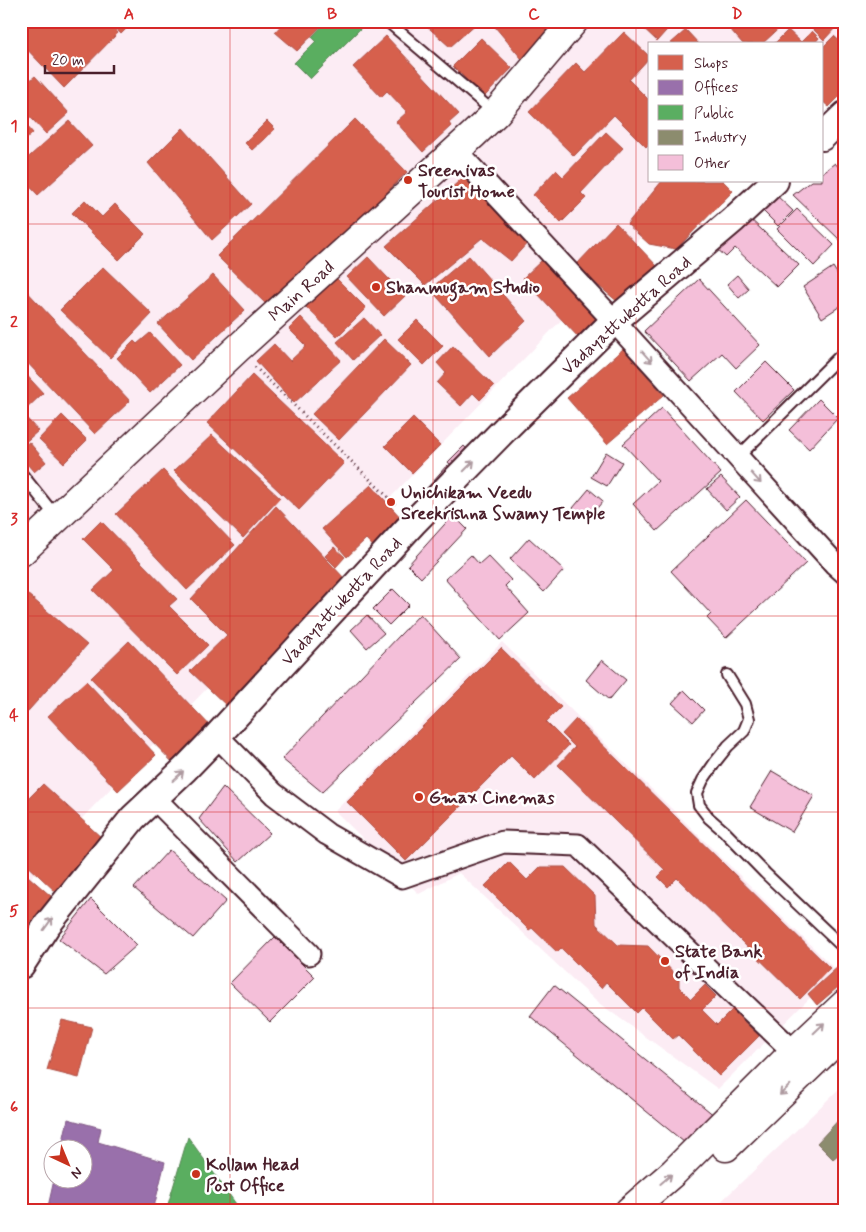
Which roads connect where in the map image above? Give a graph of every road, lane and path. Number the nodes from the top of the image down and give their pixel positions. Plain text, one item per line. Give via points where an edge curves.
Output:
1 (387, 21) edge
2 (574, 21) edge
3 (496, 113) junction
4 (845, 116) edge
5 (824, 135) edge
6 (456, 151) junction
7 (774, 182) edge
8 (614, 321) junction
9 (237, 348) junction
10 (845, 351) edge
11 (738, 457) junction
12 (21, 473) edge
13 (57, 518) junction
14 (413, 523) junction
15 (21, 552) edge
16 (845, 573) edge
17 (727, 675) dead end
18 (217, 736) junction
19 (154, 798) junction
20 (845, 949) edge
21 (309, 954) dead end
22 (21, 965) edge
23 (845, 1004) edge
24 (845, 1032) edge
25 (794, 1052) junction
26 (629, 1211) edge
27 (659, 1211) edge

1 - 3 lane
2 - 3 main road, Main Road
3 - 6 main road, Main Road
4 - 5 street
6 - 8 street
6 - 9 main road, Main Road
7 - 8 street, Vadayattukotta Road
8 -> 11 street
14 -> 8 street, Vadayattukotta Road
9 - 13 main road, Main Road
9 - 14 path
10 - 11 lane
11 -> 16 street
12 - 13 lane
13 - 15 main road, Main Road
14 - 18 street, Vadayattukotta Road
17 - 20 lane via 745,704 749,719 744,731 728,746 703,780 697,793 699,806
19 -> 18 street, Vadayattukotta Road
18 - 25 street via 274,794 326,834 402,877 503,842 578,845
19 - 21 street
22 -> 19 street, Vadayattukotta Road via 47,925 133,818
25 -> 23 main road
24 -> 27 main road
26 -> 25 main road via 674,1172

